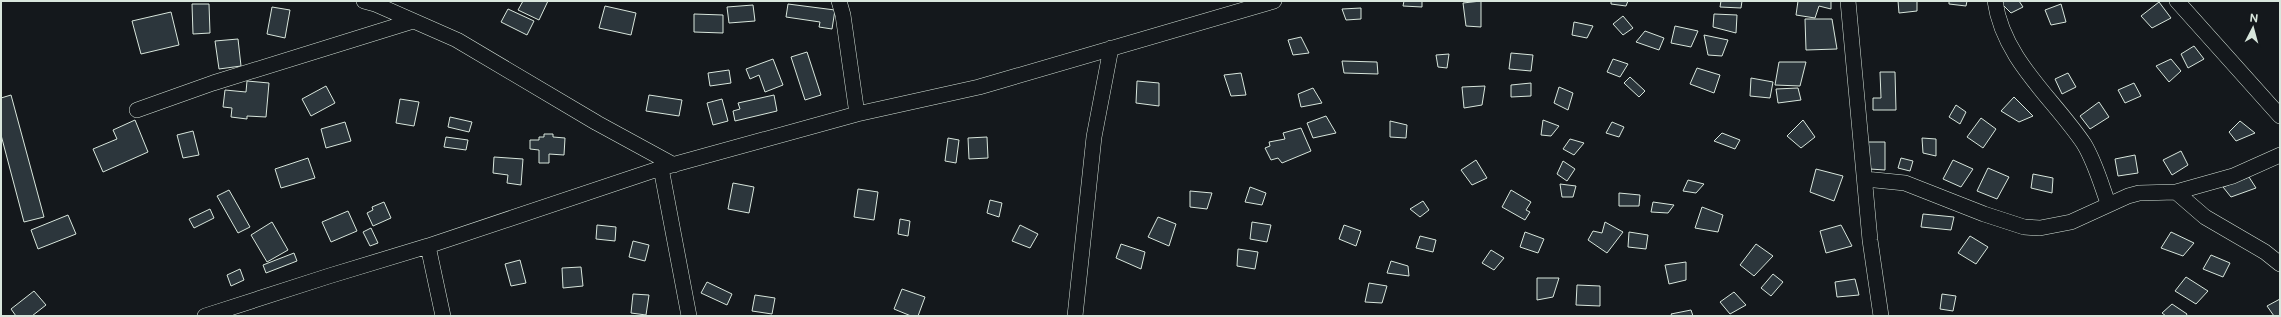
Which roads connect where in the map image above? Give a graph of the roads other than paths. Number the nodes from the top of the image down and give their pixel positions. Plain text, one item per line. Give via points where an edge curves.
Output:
1 (839, 1) edge
2 (1274, 1) edge
3 (1848, 1) edge
4 (1995, 1) edge
5 (2177, 1) edge
6 (371, 2) edge
7 (413, 21) junction
8 (1111, 48) junction
9 (137, 110) dead end
10 (857, 114) junction
11 (2280, 116) edge
12 (2280, 155) edge
13 (668, 167) junction
14 (1865, 179) junction
15 (2176, 192) junction
16 (2108, 203) junction
17 (428, 246) junction
18 (2280, 264) edge
19 (206, 316) edge
20 (443, 316) edge
21 (689, 316) edge
22 (1075, 316) edge
23 (1881, 316) edge

1 - 10 street
2 - 8 street
3 - 14 street via 1858,127
4 - 16 street via 1996,12 2006,39 2019,62 2049,97 2083,144 2093,161
5 - 11 street
6 - 7 street
7 - 9 street via 213,83
7 - 13 street via 457,40
8 - 10 street via 979,87
8 - 22 street via 1094,137
10 - 13 street
12 - 15 street via 2232,176
13 - 17 street
13 - 21 street
14 - 16 street via 1905,183 2024,227 2040,228 2071,222
14 - 23 street via 1870,240
15 - 16 street via 2139,193
15 - 18 street via 2205,216 2265,252
17 - 19 street
17 - 20 street

